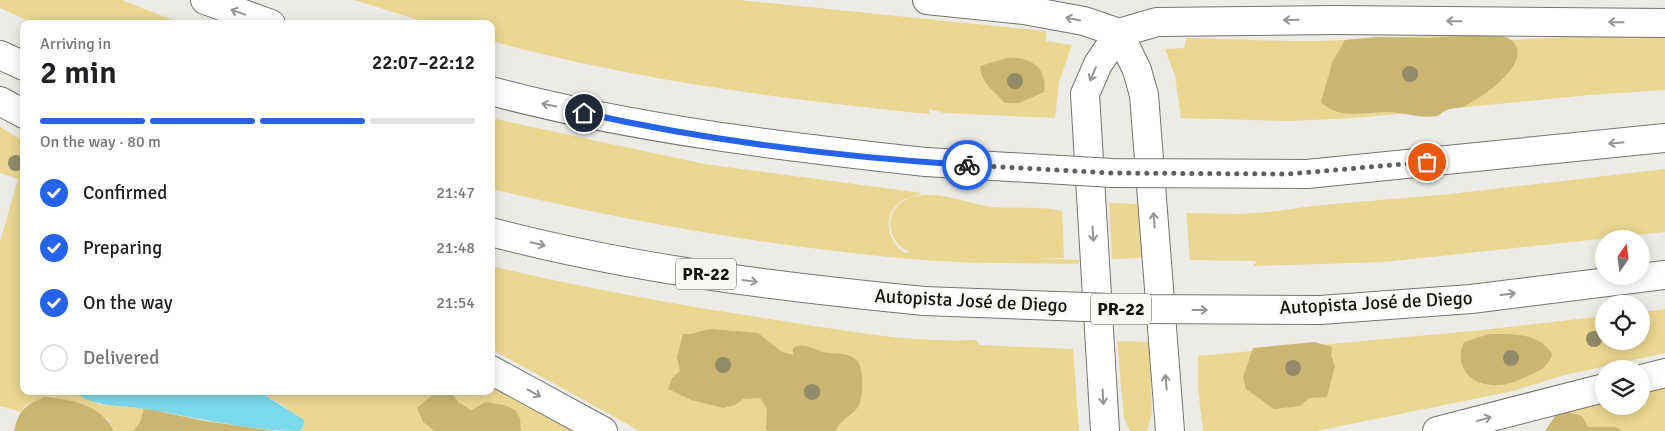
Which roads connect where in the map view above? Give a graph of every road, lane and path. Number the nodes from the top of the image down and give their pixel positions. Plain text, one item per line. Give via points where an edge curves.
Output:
1 (205, 0) edge
2 (927, 0) edge
3 (260, 20) edge
4 (1665, 23) edge
5 (1119, 33) junction
6 (0, 55) edge
7 (20, 64) edge
8 (495, 93) edge
9 (0, 101) edge
10 (20, 112) edge
11 (1665, 138) edge
12 (495, 233) edge
13 (1665, 275) edge
14 (495, 372) edge
15 (1665, 373) edge
16 (1650, 377) edge
17 (1595, 390) edge
18 (603, 431) edge
19 (1105, 431) edge
20 (1170, 431) edge
21 (1437, 431) edge

3 -> 1 main road
5 -> 2 main road via 1084,21 1024,10
4 -> 5 main road via 1157,22
5 -> 19 main road via 1098,64 1085,94
20 -> 5 main road via 1144,95 1137,70
6 - 7 main road
11 -> 8 main road, bridge via 1308,174 1112,173 926,162 764,144 635,124
9 - 10 main road
12 -> 13 main road, Autopista José de Diego / PR-22, bridge via 542,246 827,292 924,301 1139,310 1320,310 1471,299
14 -> 18 main road
15 - 16 main road
21 -> 17 main road

